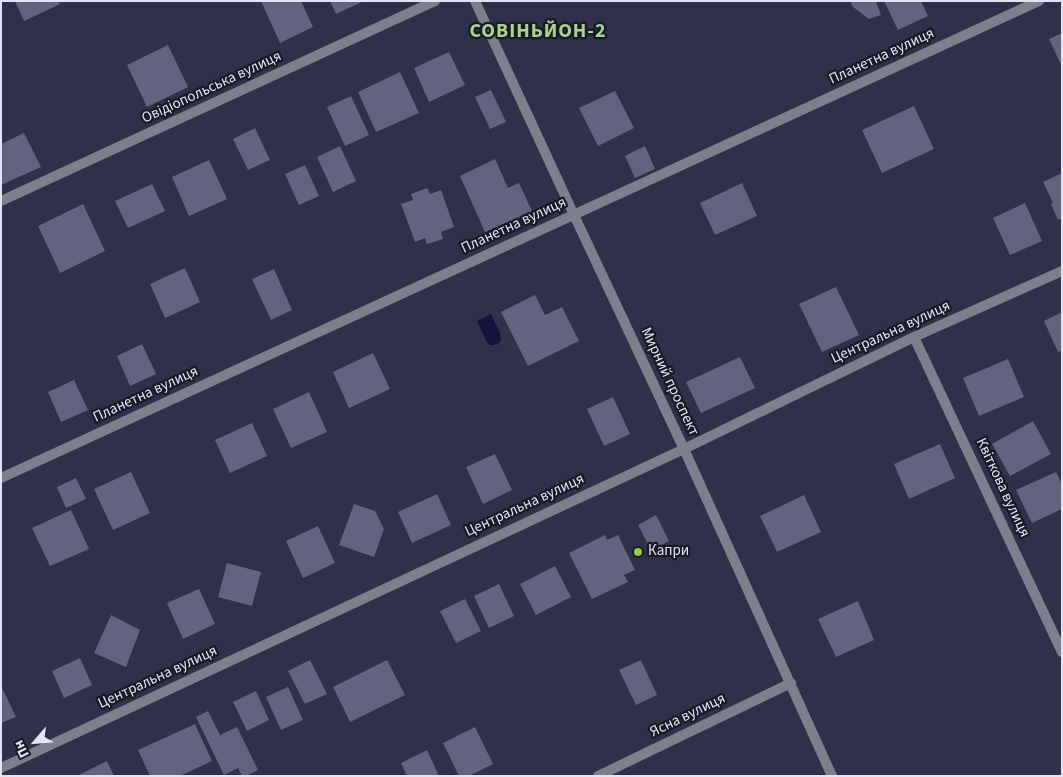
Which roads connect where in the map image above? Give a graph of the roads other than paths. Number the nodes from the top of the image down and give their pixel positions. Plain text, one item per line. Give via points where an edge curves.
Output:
1 (435, 1) edge
2 (475, 1) edge
3 (1039, 1) edge
4 (1, 201) edge
5 (574, 215) junction
6 (1062, 271) edge
7 (914, 337) junction
8 (684, 449) junction
9 (1, 478) edge
10 (1062, 652) edge
11 (791, 684) junction
12 (1, 768) edge
13 (598, 776) edge
14 (832, 776) edge

1 - 4 street, Овідіопольська вулиця
2 - 5 street, Мирний проспект
3 - 5 street, Планетна вулиця
5 - 8 street, Мирний проспект
5 - 9 street, Планетна вулиця
6 - 7 street, Центральна вулиця
7 - 8 street, Центральна вулиця
7 - 10 street, Квіткова вулиця
8 - 11 street, Мирний проспект
8 - 12 street, Центральна вулиця
11 - 13 street, Ясна вулиця
11 - 14 street, Мирний проспект

